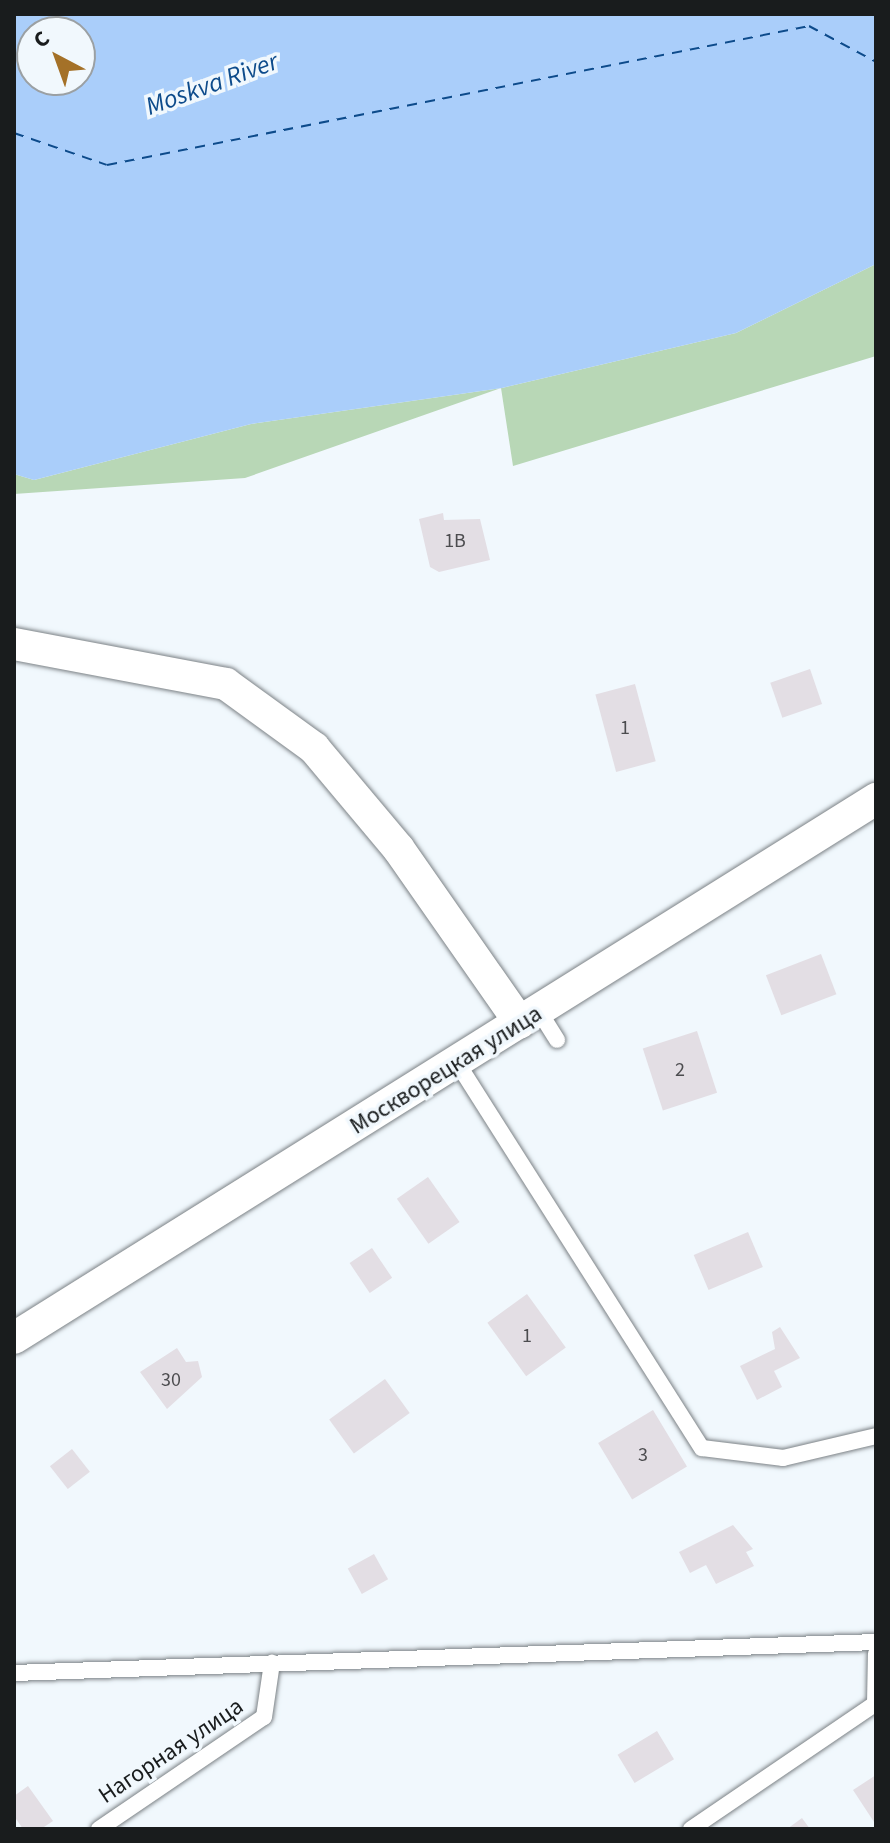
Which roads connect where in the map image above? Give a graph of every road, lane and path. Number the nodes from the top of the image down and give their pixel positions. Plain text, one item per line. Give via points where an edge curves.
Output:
1 (14, 644) edge
2 (876, 799) edge
3 (530, 1017) junction
4 (557, 1040) dead end
5 (458, 1064) junction
6 (14, 1338) edge
7 (876, 1436) edge
8 (876, 1642) edge
9 (876, 1654) edge
10 (272, 1663) junction
11 (14, 1673) edge
12 (99, 1829) edge
13 (691, 1829) edge

1 - 3 street via 126,659 226,684 314,748
2 - 3 street, Москворецкая улица
3 - 4 lane
3 - 5 street, Москворецкая улица
5 - 6 street, Москворецкая улица
5 - 7 lane via 702,1448 783,1458
8 - 10 lane
9 - 13 lane via 875,1704
10 - 11 lane
10 - 12 lane, Нагорная улица via 264,1717

